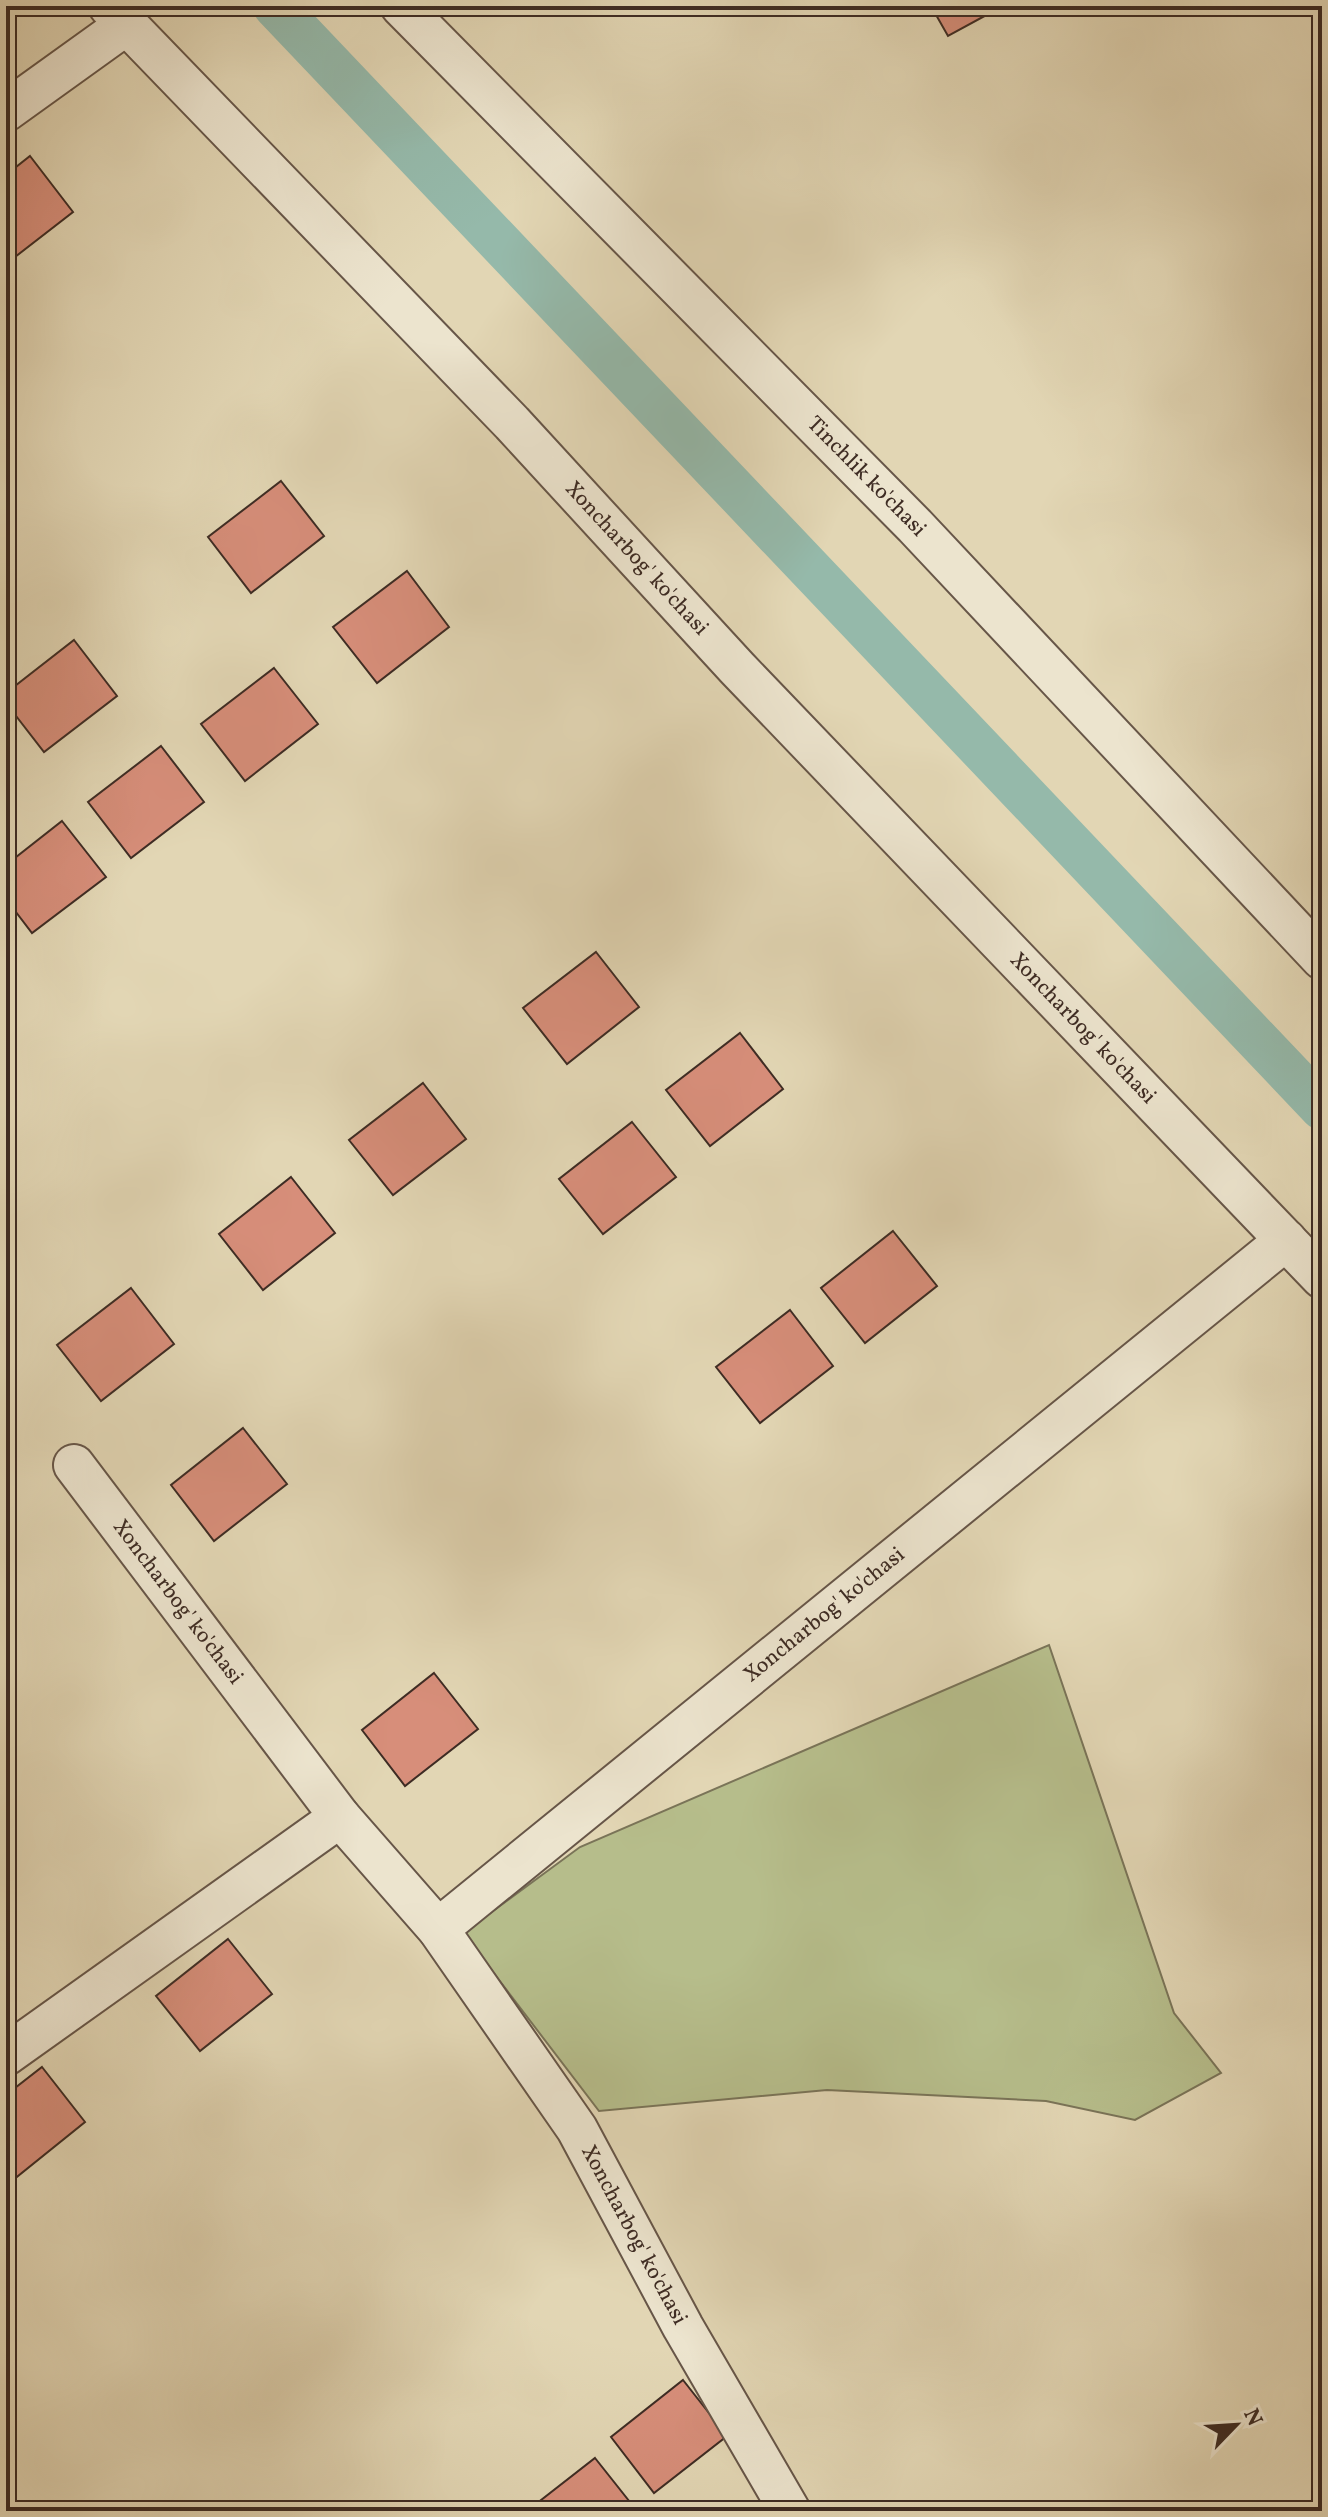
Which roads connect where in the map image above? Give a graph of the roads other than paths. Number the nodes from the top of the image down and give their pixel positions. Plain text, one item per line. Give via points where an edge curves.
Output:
1 (401, 6) edge
2 (118, 15) edge
3 (6, 111) edge
4 (1322, 959) edge
5 (1286, 1240) junction
6 (1322, 1278) edge
7 (74, 1465) dead end
8 (340, 1817) junction
9 (438, 1929) junction
10 (6, 2055) edge
11 (790, 2511) edge

1 - 4 street, Tinchlik ko'chasi via 915,526
2 - 3 street, Xoncharbog' ko'chasi
2 - 5 street, Xoncharbog' ko'chasi
5 - 6 street
5 - 9 street, Xoncharbog' ko'chasi
7 - 8 street, Xoncharbog' ko'chasi
8 - 9 street, Xoncharbog' ko'chasi
8 - 10 street
9 - 11 street, Xoncharbog' ko'chasi via 577,2129

